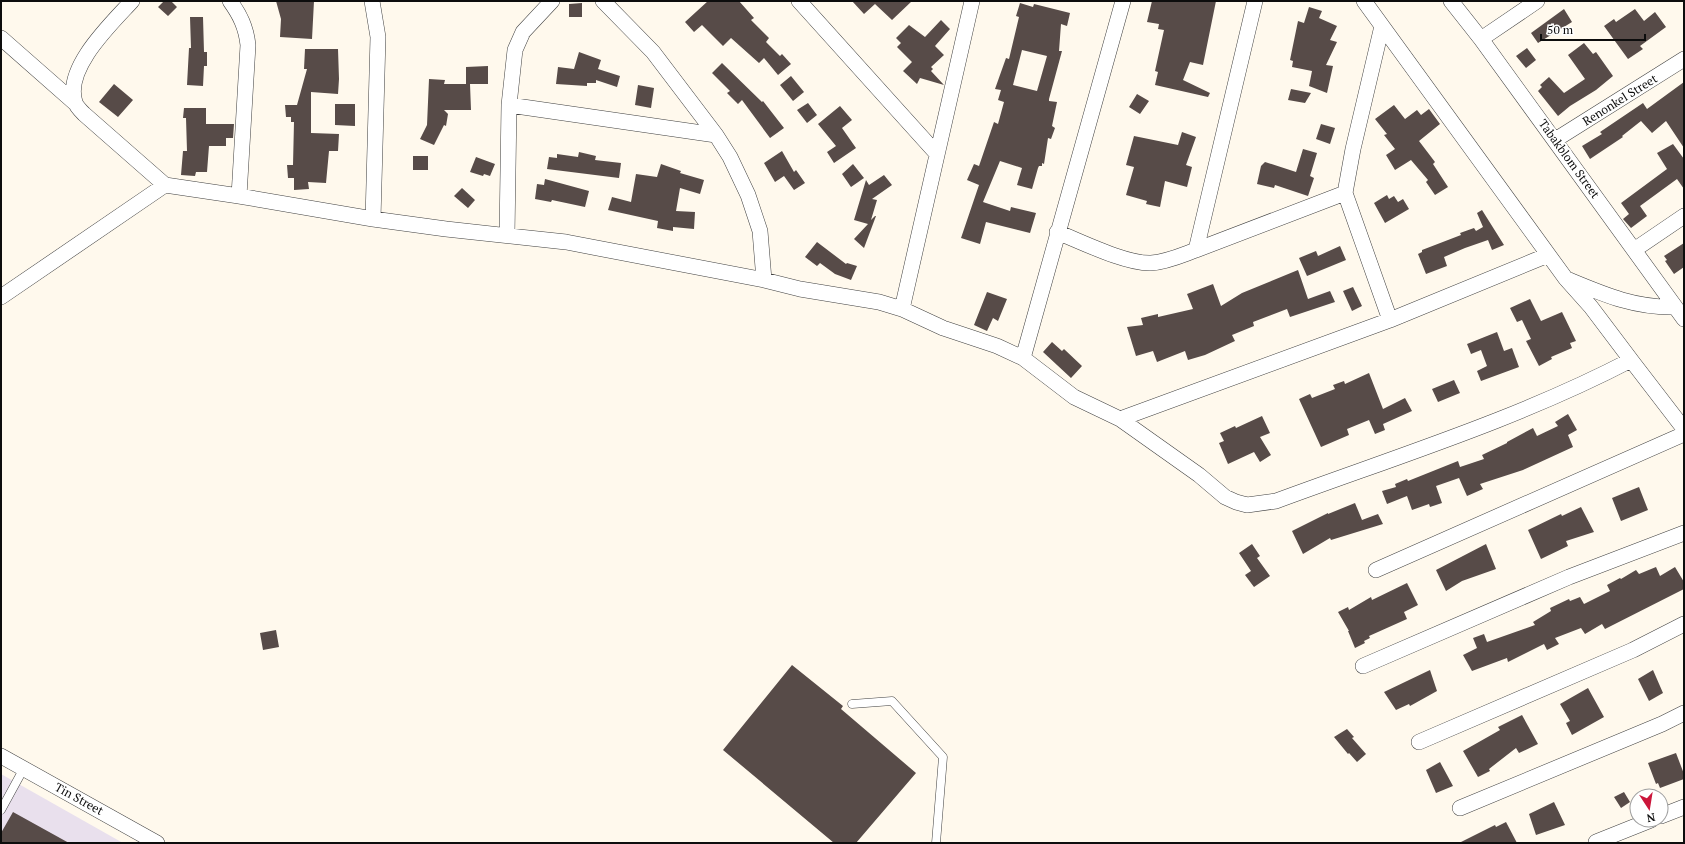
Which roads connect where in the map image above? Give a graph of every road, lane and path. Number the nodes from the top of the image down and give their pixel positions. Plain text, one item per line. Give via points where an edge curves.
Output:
1 (132, 1) edge
2 (230, 1) edge
3 (372, 1) edge
4 (552, 1) edge
5 (603, 1) edge
6 (799, 1) edge
7 (972, 1) edge
8 (1123, 1) edge
9 (1255, 1) edge
10 (1364, 1) edge
11 (1451, 1) edge
12 (1538, 1) edge
13 (1382, 26) junction
14 (1, 38) edge
15 (1481, 39) junction
16 (1684, 59) edge
17 (75, 103) junction
18 (509, 105) junction
19 (716, 135) junction
20 (1555, 140) junction
21 (937, 154) junction
22 (165, 185) junction
23 (1345, 193) junction
24 (239, 196) junction
25 (1684, 216) edge
26 (373, 219) junction
27 (1057, 232) junction
28 (507, 235) junction
29 (1196, 250) junction
30 (1634, 250) junction
31 (1548, 255) junction
32 (1566, 279) junction
33 (764, 280) junction
34 (1, 297) edge
35 (902, 309) junction
36 (1679, 313) edge
37 (1390, 320) junction
38 (1023, 358) junction
39 (1631, 360) junction
40 (1120, 419) junction
41 (1684, 429) edge
42 (1684, 434) edge
43 (1684, 533) edge
44 (1376, 570) dead end
45 (1684, 624) edge
46 (1363, 666) dead end
47 (852, 704) dead end
48 (1684, 713) edge
49 (1419, 742) dead end
50 (1, 756) edge
51 (24, 768) junction
52 (1684, 807) edge
53 (1460, 808) dead end
54 (1, 810) edge
55 (1669, 813) edge
56 (1631, 828) edge
57 (1596, 842) dead end
58 (157, 843) edge
59 (936, 843) edge

1 - 17 street via 85,57 74,80
2 - 24 street via 246,30 248,45
3 - 26 street via 378,37
4 - 18 street via 517,42
5 - 19 street via 653,52
6 - 21 street
7 - 21 street
8 - 27 street
9 - 29 street
10 - 13 street
11 - 15 street, Tabakblom Street
12 - 15 street
13 - 23 street
13 - 31 street
14 - 17 street
15 - 20 street, Tabakblom Street
16 - 20 street, Renonkel Street
17 - 22 street via 84,114
18 - 19 street
18 - 28 street
19 - 33 street via 748,194 760,231
20 - 30 street, Tabakblom Street
21 - 35 street
22 - 24 street
22 - 34 street
23 - 29 street
23 - 37 street
24 - 26 street
25 - 30 street
26 - 28 street
27 - 29 street via 1128,260 1141,262 1161,261
27 - 38 street
28 - 33 street via 566,242
30 - 36 street, Tabakblom Street
31 - 32 street
31 - 37 street
32 - 36 street via 1631,303
32 - 39 street
33 - 35 street via 800,289 879,302
35 - 38 street via 943,328 997,346
37 - 40 street
38 - 40 street via 1064,390
39 - 40 street via 1589,382 1511,415 1276,501 1260,504 1247,505 1225,496
39 - 41 street
42 - 44 street
43 - 46 street via 1569,577
45 - 49 street via 1633,650
47 - 59 lane via 892,701 942,758
48 - 53 street
50 - 51 street, Tin Street
51 - 54 lane
51 - 58 street, Tin Street
52 - 55 street
56 - 57 street

